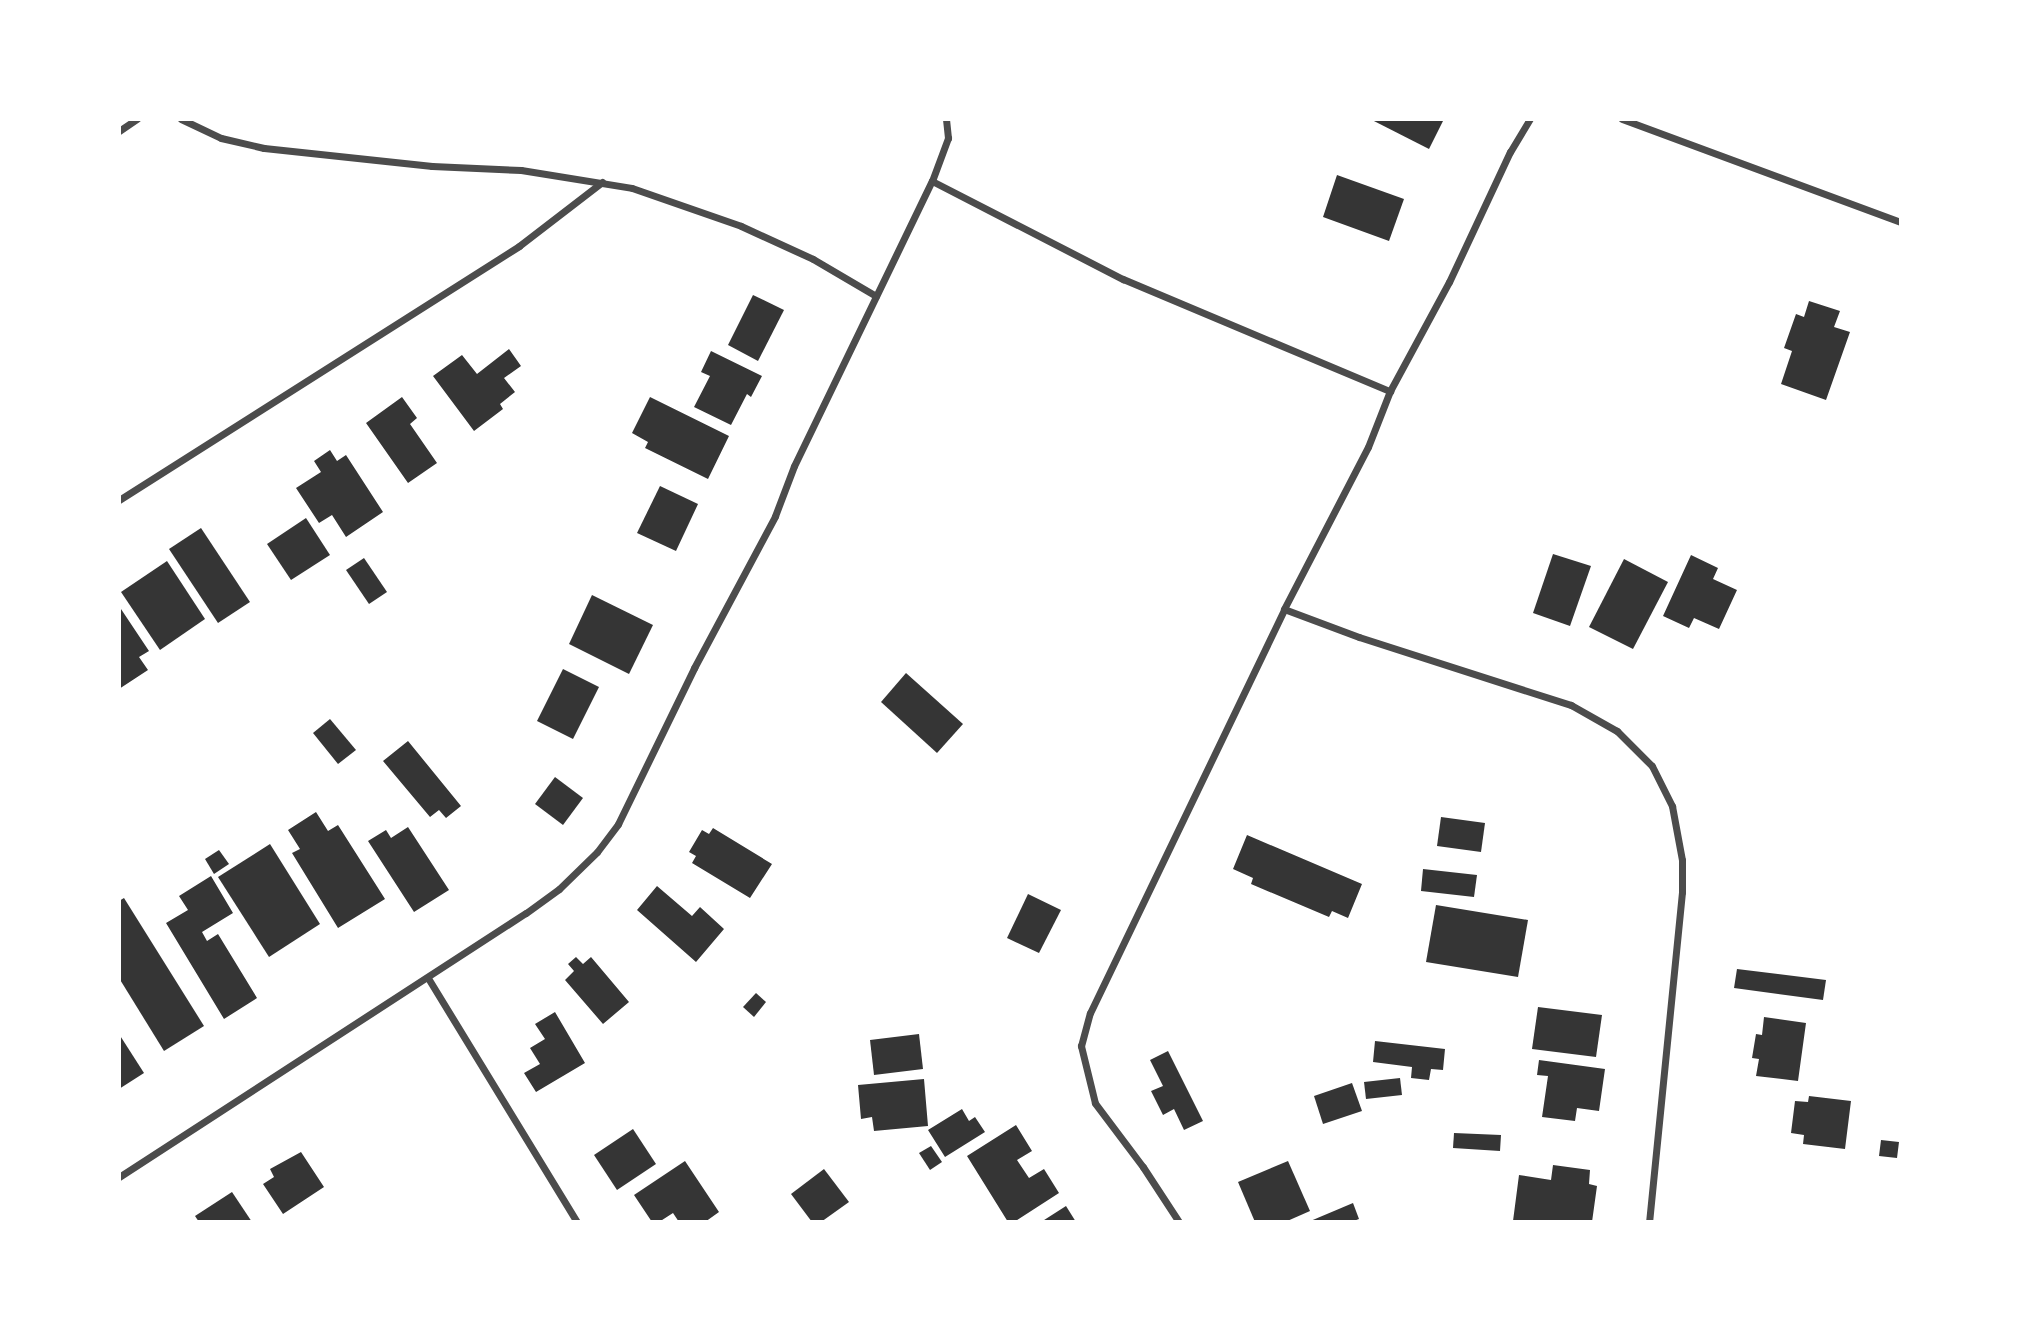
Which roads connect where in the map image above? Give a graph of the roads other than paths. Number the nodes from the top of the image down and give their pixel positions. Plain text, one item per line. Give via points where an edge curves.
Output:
1 (137, 119) edge
2 (181, 119) edge
3 (946, 119) edge
4 (1530, 119) edge
5 (1622, 119) edge
6 (119, 131) edge
7 (932, 181) junction
8 (602, 182) junction
9 (1901, 222) edge
10 (876, 296) junction
11 (1390, 391) junction
12 (119, 500) edge
13 (1283, 609) junction
14 (428, 978) junction
15 (119, 1177) edge
16 (577, 1222) edge
17 (1179, 1222) edge
18 (1649, 1222) edge

1 - 6 street
2 - 8 street via 221,138 278,150 521,170
3 - 7 street via 948,138
4 - 11 street
5 - 9 street
7 - 10 street
7 - 11 street via 1123,279
8 - 10 street via 741,226 813,259
8 - 12 street via 519,246
10 - 14 street via 794,466 775,516 618,824 559,889
11 - 13 street via 1368,447
13 - 17 street via 1090,1013 1081,1046 1095,1103
13 - 18 street via 1571,705 1617,731 1651,766 1672,806 1682,860 1682,892
14 - 15 street
14 - 16 street

